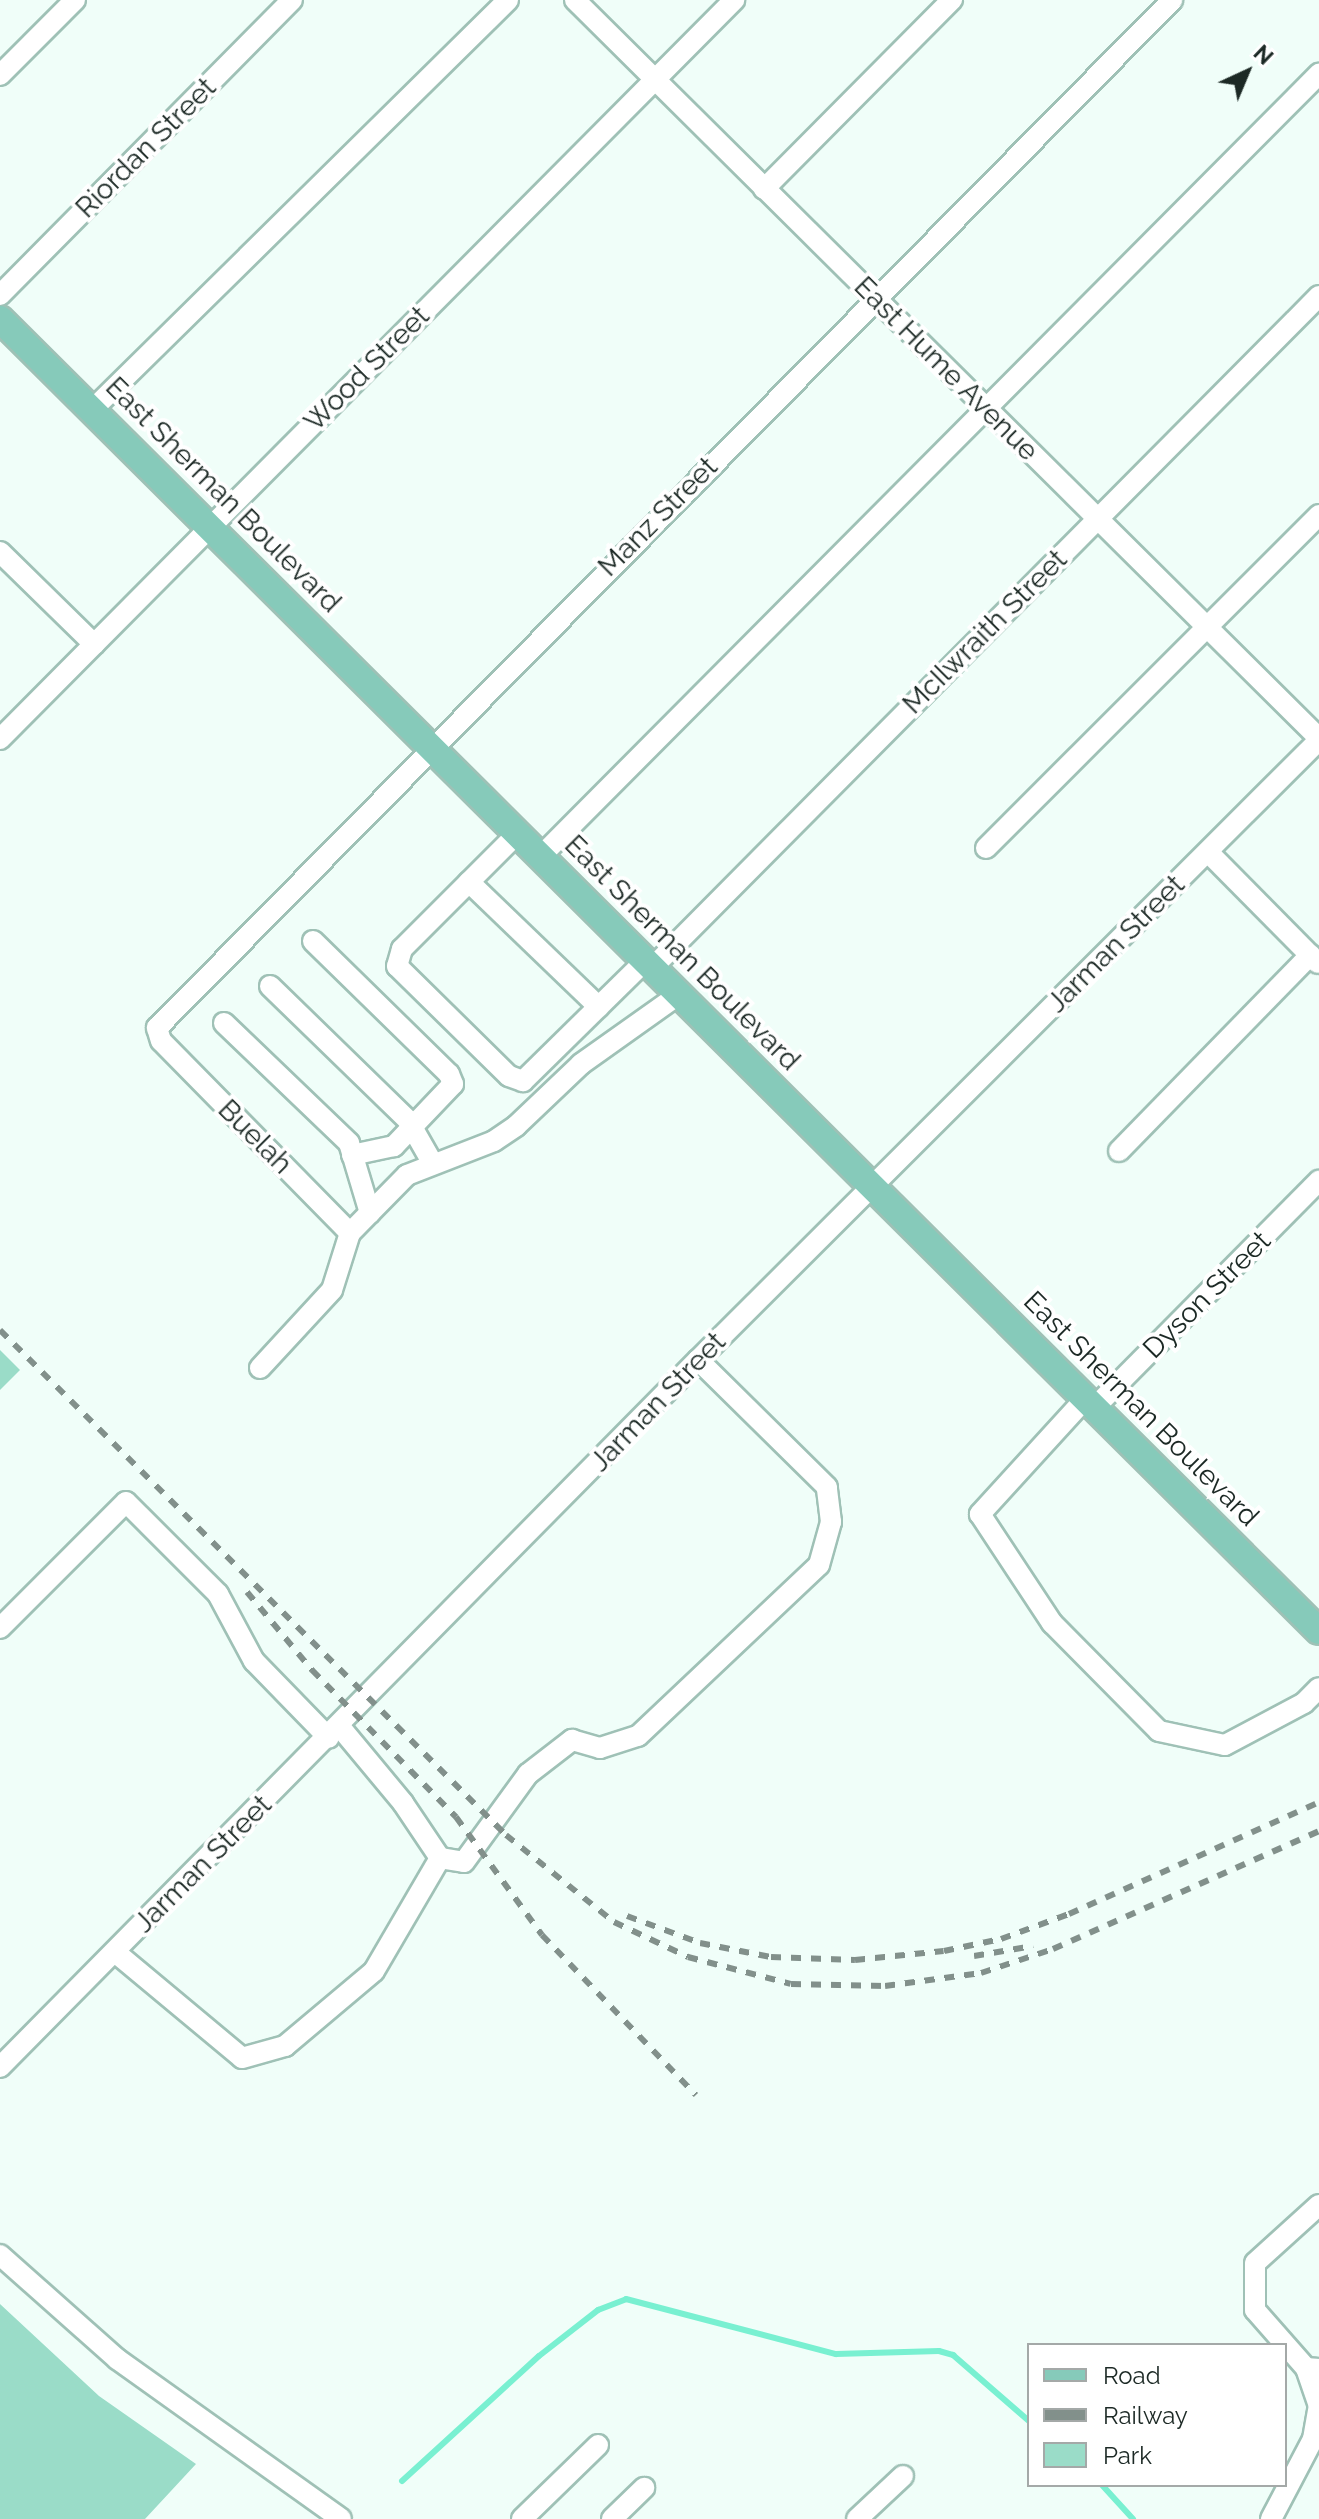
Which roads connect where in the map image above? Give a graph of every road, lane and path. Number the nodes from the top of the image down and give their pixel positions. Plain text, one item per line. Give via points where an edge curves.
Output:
1 (75, 0) edge
2 (292, 0) edge
3 (508, 0) edge
4 (575, 0) edge
5 (734, 0) edge
6 (952, 0) edge
7 (1172, 0) edge
8 (1319, 74) edge
9 (0, 75) edge
10 (655, 80) junction
11 (764, 189) junction
12 (0, 295) edge
13 (1319, 296) edge
14 (875, 300) junction
15 (0, 319) edge
16 (986, 408) junction
17 (92, 410) junction
18 (1319, 515) edge
19 (1098, 518) junction
20 (210, 528) junction
21 (0, 552) edge
22 (1207, 627) junction
23 (94, 644) junction
24 (0, 739) edge
25 (1319, 739) edge
26 (430, 748) junction
27 (517, 834) junction
28 (986, 848) dead end
29 (1208, 852) junction
30 (540, 857) junction
31 (469, 882) junction
32 (313, 941) dead end
33 (1315, 959) edge
34 (648, 964) junction
35 (270, 986) dead end
36 (678, 995) junction
37 (599, 1007) junction
38 (224, 1023) dead end
39 (161, 1041) joint
40 (413, 1129) junction
41 (1119, 1151) dead end
42 (352, 1155) junction
43 (432, 1162) junction
44 (1319, 1181) edge
45 (873, 1187) junction
46 (370, 1213) junction
47 (350, 1233) junction
48 (698, 1360) junction
49 (260, 1368) dead end
50 (1090, 1403) junction
51 (0, 1628) edge
52 (1318, 1628) edge
53 (1319, 1688) edge
54 (334, 1733) junction
55 (440, 1858) junction
56 (115, 1952) junction
57 (0, 2067) edge
58 (1319, 2205) edge
59 (0, 2255) edge
60 (1312, 2368) edge
61 (598, 2445) dead end
62 (903, 2476) dead end
63 (644, 2488) dead end
64 (341, 2519) edge
65 (522, 2519) edge
66 (612, 2519) edge
67 (857, 2519) edge
68 (1271, 2519) edge

1 - 9 street
2 - 12 street, Riordan Street
3 - 17 street
4 - 10 street, East Hume Avenue
5 - 10 street, Wood Street
6 - 11 street
7 - 14 street, Manz Street
8 - 16 street
10 - 11 street, East Hume Avenue
10 - 20 street, Wood Street
11 - 14 street, East Hume Avenue
13 - 19 street, McIlwraith Street
14 - 16 street, East Hume Avenue
14 - 26 street, Manz Street
15 - 17 main road, East Sherman Boulevard
16 - 19 street, East Hume Avenue
16 - 30 street
17 - 20 main road, East Sherman Boulevard
18 - 22 street
19 - 22 street, East Hume Avenue
19 - 34 street, McIlwraith Street
20 - 23 street, Wood Street
20 - 26 main road, East Sherman Boulevard
21 - 23 street
22 - 25 street, East Hume Avenue
22 - 28 street
23 - 24 street, Wood Street
25 - 29 street, Jarman Street
26 - 27 main road, East Sherman Boulevard
26 - 39 street, Manz Street via 157,1028
27 - 30 main road, East Sherman Boulevard
27 - 31 street
29 - 33 street
29 - 45 street, Jarman Street
30 - 34 main road, East Sherman Boulevard
31 - 37 street
31 - 37 street, McIlwraith Street via 397,955 397,966 509,1076 523,1081
32 - 40 street via 449,1074 453,1084 448,1093
33 - 41 street
34 - 36 main road, East Sherman Boulevard
34 - 37 street, McIlwraith Street
35 - 40 street
36 - 43 street via 581,1064 494,1141
36 - 45 main road, East Sherman Boulevard
38 - 42 street via 349,1143
39 - 47 street, Buelah
40 - 42 street via 394,1146
40 - 43 street
42 - 46 street
43 - 46 street via 407,1175
44 - 50 street, Dyson Street
45 - 48 street, Jarman Street
45 - 50 main road, East Sherman Boulevard
46 - 47 street
47 - 49 street via 332,1290
48 - 54 street, Jarman Street
48 - 55 street via 827,1487 831,1522 819,1565 638,1736 600,1748 572,1740 528,1774 464,1862
50 - 52 main road, East Sherman Boulevard
50 - 53 street, Dyson Street via 980,1514 1052,1623 1159,1731 1225,1745 1304,1703
51 - 54 street via 126,1502 218,1594 254,1661
54 - 55 street via 403,1803
54 - 56 street, Jarman Street
55 - 56 street via 374,1971 285,2046 242,2058
56 - 57 street, Jarman Street
58 - 60 street via 1255,2263 1255,2310
59 - 64 street via 142,2379
60 - 68 street via 1319,2406 1313,2439
61 - 65 street
62 - 67 street
63 - 66 street

